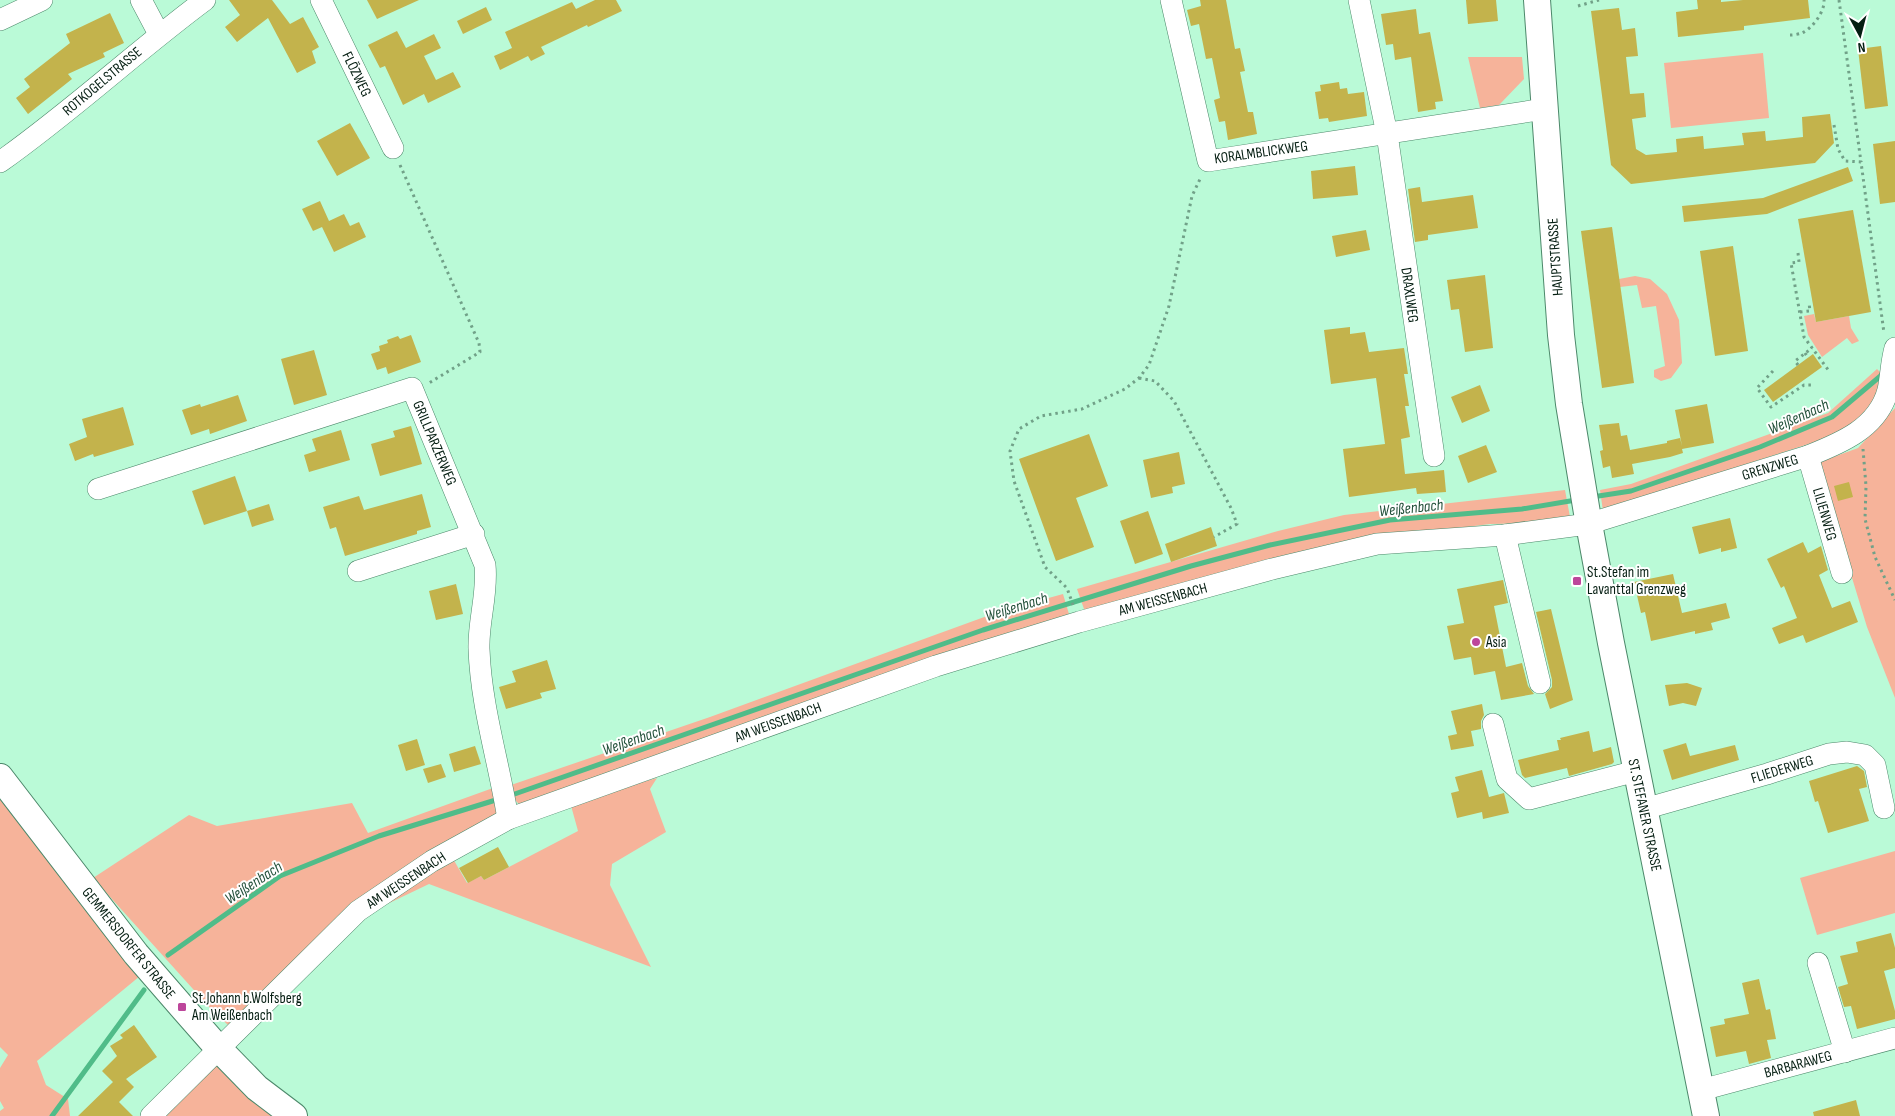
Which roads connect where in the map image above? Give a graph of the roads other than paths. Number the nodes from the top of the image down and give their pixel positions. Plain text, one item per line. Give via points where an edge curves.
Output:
1 (42, 0) edge
2 (141, 0) edge
3 (205, 0) edge
4 (321, 0) edge
5 (1171, 0) edge
6 (1359, 0) edge
7 (1536, 0) edge
8 (0, 20) edge
9 (159, 34) junction
10 (1544, 109) junction
11 (1387, 134) junction
12 (393, 148) road end
13 (0, 162) edge
14 (1890, 346) edge
15 (1434, 456) dead end
16 (1808, 456) junction
17 (98, 489) dead end
18 (1587, 519) junction
19 (474, 534) junction
20 (1505, 535) junction
21 (358, 571) dead end
22 (1842, 573) dead end
23 (1540, 683) dead end
24 (1493, 724) dead end
25 (1636, 771) junction
26 (0, 778) edge
27 (1644, 808) junction
28 (1884, 808) dead end
29 (508, 816) junction
30 (1818, 963) dead end
31 (1895, 1038) edge
32 (218, 1048) junction
33 (1845, 1052) junction
34 (1701, 1090) junction
35 (151, 1116) edge
36 (294, 1116) edge
37 (1706, 1116) edge

1 - 8 street
2 - 9 street
3 - 9 street, ROTKOGELSTRASSE
4 - 12 street, FLÖZWEG
5 - 11 street, KORALMBLICKWEG via 1208,161
6 - 11 street
7 - 10 main road, HAUPTSTRASSE
9 - 13 street, ROTKOGELSTRASSE via 29,142
10 - 11 street, KORALMBLICKWEG
10 - 18 main road, HAUPTSTRASSE via 1560,335
11 - 15 street, DRAXLWEG
14 - 16 street, GRENZWEG via 1887,392 1876,415 1841,443
16 - 18 street, GRENZWEG
16 - 22 street, LILIENWEG
17 - 19 street, GRILLPARZERWEG via 412,388
18 - 20 street, AM WEISSENBACH
18 - 25 main road, ST. STEFANER STRASSE
19 - 21 street
19 - 29 street, GRILLPARZERWEG via 485,565 487,582 479,647 482,686
20 - 23 street
20 - 29 street, AM WEISSENBACH via 1377,544 1272,568 1079,622 936,666
24 - 25 street via 1507,779 1529,799
25 - 27 main road, ST. STEFANER STRASSE
26 - 32 main road, GEMMERSDORFER STRASSE via 136,954
27 - 28 street, FLIEDERWEG via 1829,754 1847,752 1865,755 1875,765
27 - 34 main road, ST. STEFANER STRASSE
29 - 32 street, AM WEISSENBACH via 358,911
30 - 33 street
31 - 33 street, BARBARAWEG
32 - 35 street, AM WEISSENBACH
32 - 36 main road, GEMMERSDORFER STRASSE via 257,1088
33 - 34 street, BARBARAWEG
34 - 37 main road, ST. STEFANER STRASSE

